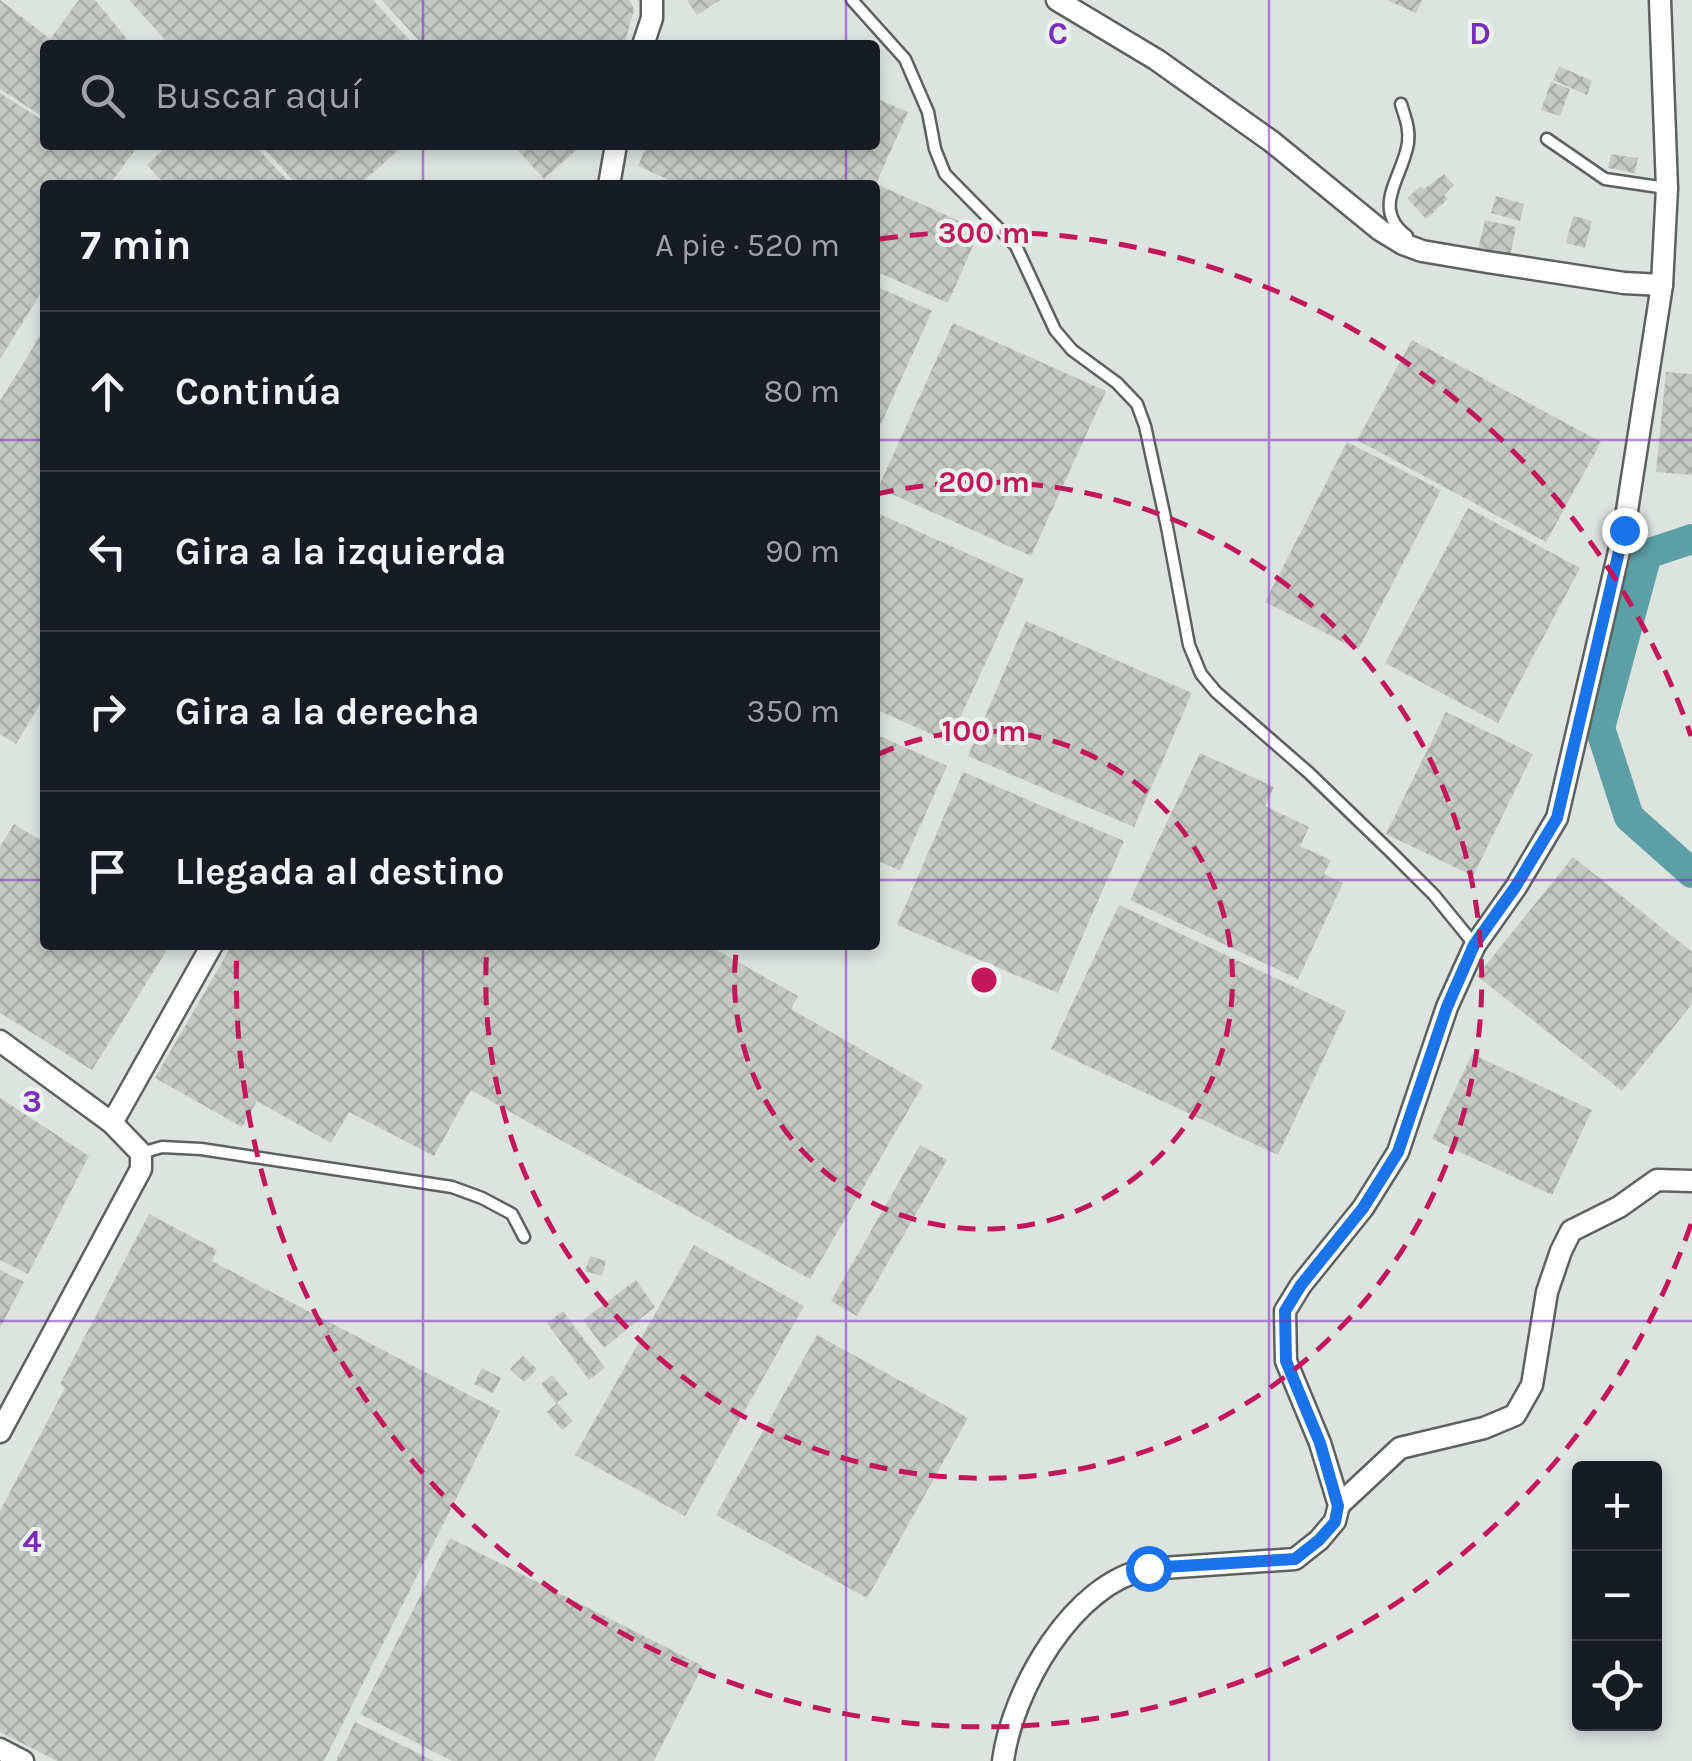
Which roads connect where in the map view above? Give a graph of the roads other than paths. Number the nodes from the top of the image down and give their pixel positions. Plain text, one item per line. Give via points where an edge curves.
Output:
1 (652, 0) edge
2 (852, 0) edge
3 (1057, 0) edge
4 (1659, 0) edge
5 (645, 40) edge
6 (1400, 104) dead end
7 (1547, 139) dead end
8 (615, 150) edge
9 (610, 180) edge
10 (1667, 188) junction
11 (1422, 251) junction
12 (1662, 285) junction
13 (1474, 945) junction
14 (209, 950) edge
15 (0, 1041) edge
16 (112, 1123) junction
17 (141, 1153) junction
18 (1692, 1181) edge
19 (524, 1236) dead end
20 (0, 1432) edge
21 (1338, 1506) junction
22 (0, 1749) edge
23 (23, 1761) edge
24 (1003, 1761) edge

1 - 5 street
2 - 13 lane via 905,59 945,174 1016,246 1055,330 1136,404 1201,674 1420,881
3 - 11 street via 1157,60 1380,230
4 - 10 street
6 - 11 lane via 1408,143 1389,204 1397,228
7 - 10 lane via 1605,180
8 - 9 street
10 - 12 street
11 - 12 street
12 - 13 street via 1624,530 1557,818
13 - 21 street via 1398,1152 1285,1311 1286,1361
14 - 16 street
15 - 16 street
16 - 17 street
17 - 19 lane via 201,1150 452,1188 512,1214
17 - 20 street via 141,1169
18 - 21 street via 1657,1180 1571,1231 1547,1292 1532,1385 1515,1415 1400,1448
21 - 24 street via 1335,1522 1295,1559 1148,1568 1106,1588 1075,1615 1032,1672 1007,1730
22 - 23 street

